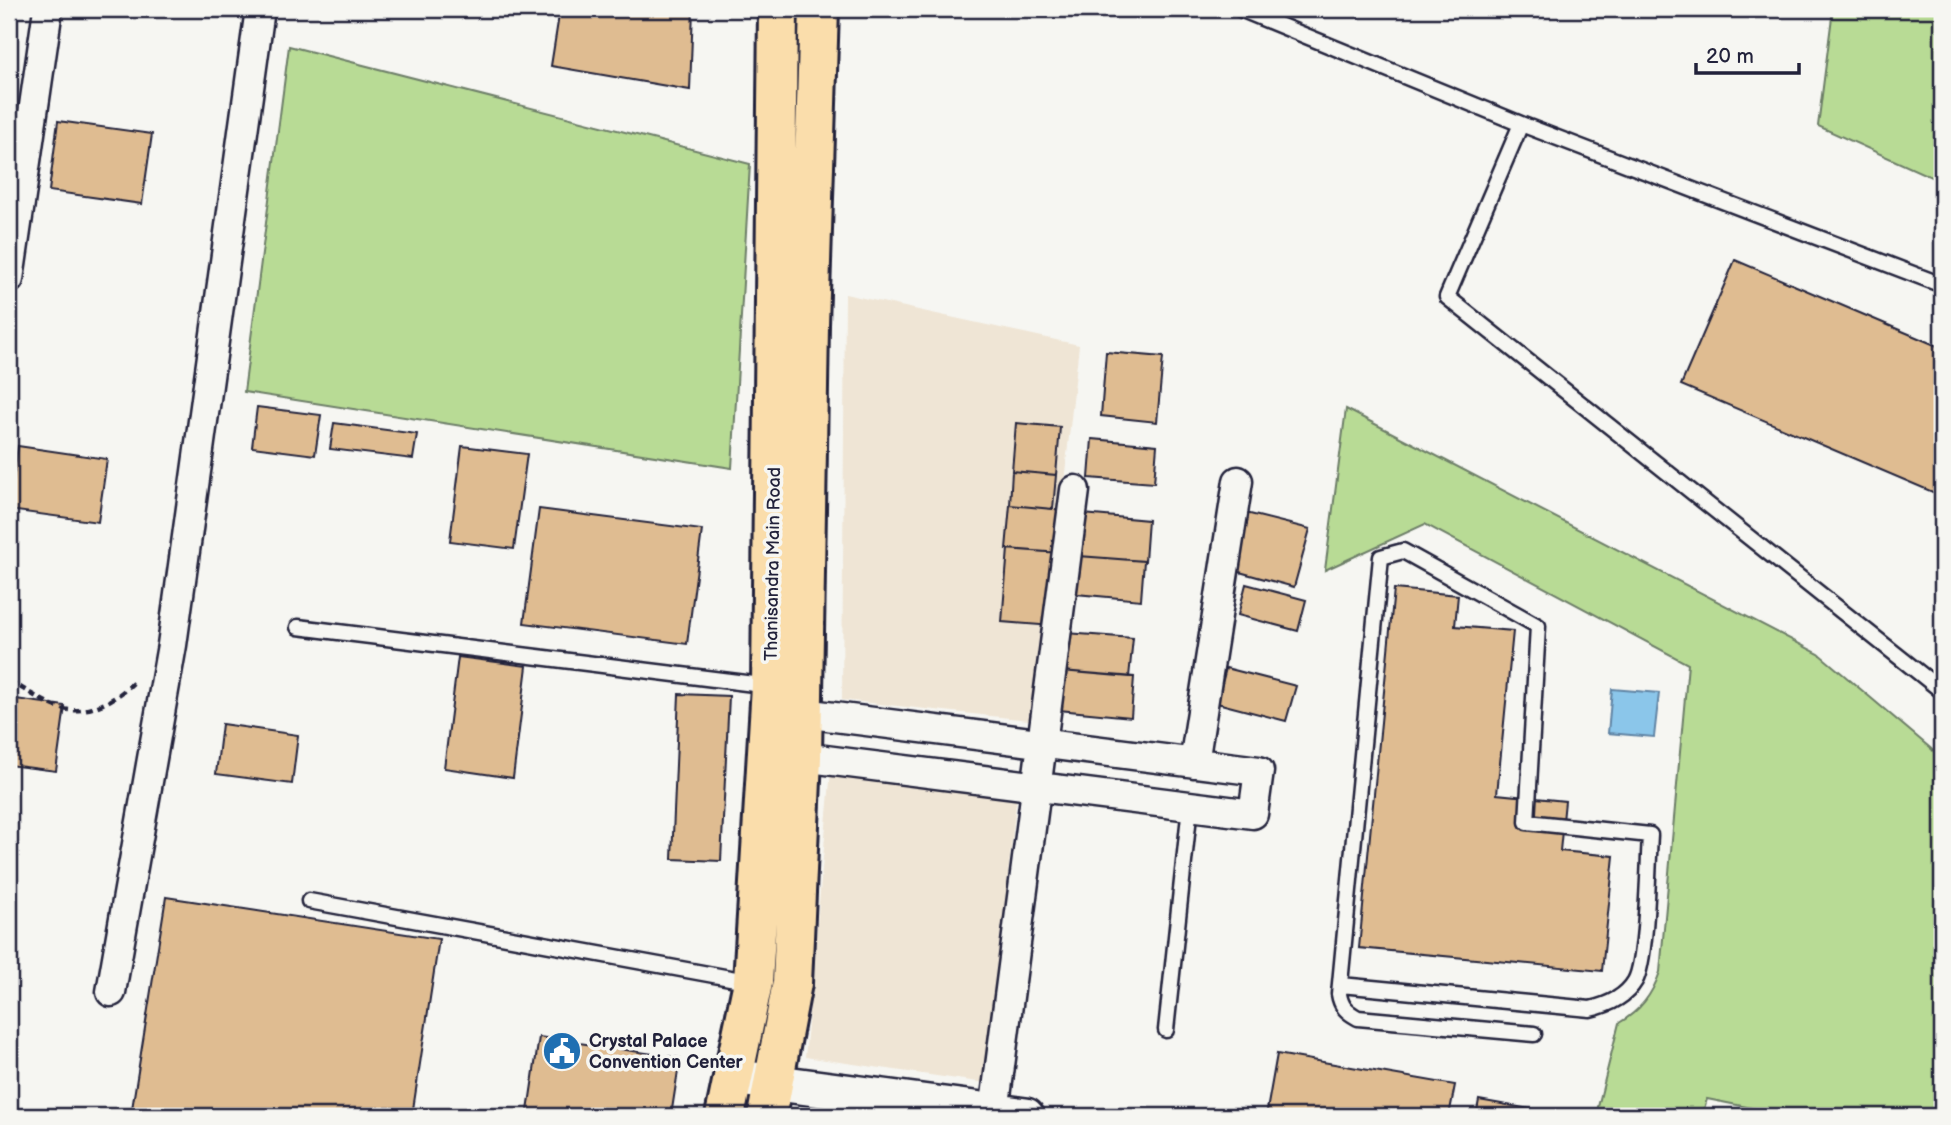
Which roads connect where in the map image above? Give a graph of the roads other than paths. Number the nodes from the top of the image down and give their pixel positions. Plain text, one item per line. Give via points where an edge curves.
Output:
1 (48, 9) edge
2 (260, 9) edge
3 (778, 9) edge
4 (818, 9) edge
5 (1240, 9) edge
6 (1521, 124) junction
7 (9, 279) edge
8 (1942, 285) edge
9 (1238, 481) dead end
10 (1075, 490) dead end
11 (298, 627) dead end
12 (771, 686) junction
13 (1942, 691) edge
14 (803, 713) junction
15 (1043, 744) junction
16 (802, 757) junction
17 (1194, 763) junction
18 (1038, 787) junction
19 (1190, 806) junction
20 (309, 901) dead end
21 (753, 982) junction
22 (1341, 985) junction
23 (111, 992) dead end
24 (1166, 1030) dead end
25 (1534, 1034) dead end
26 (732, 1077) junction
27 (770, 1100) edge
28 (1010, 1114) edge
29 (725, 1116) edge

1 - 7 street
2 - 23 street via 172,645
3 - 12 main road, Thanisandra Main Road
4 - 14 main road, Thanisandra Main Road
5 - 6 lane
6 - 8 lane
6 - 13 lane via 1447,297
9 - 17 street
10 - 15 street
11 - 12 lane
12 - 21 main road, Thanisandra Main Road
14 - 15 street
14 - 16 main road, Thanisandra Main Road
15 - 17 street
15 - 18 street
16 - 18 street
16 - 27 main road, Thanisandra Main Road via 792,983
17 - 19 street via 1259,771 1253,814
18 - 19 street
18 - 28 street
19 - 24 lane
20 - 21 lane
21 - 26 main road, Thanisandra Main Road
22 - 22 lane via 1381,557 1403,551 1538,626 1527,822 1650,835 1641,968 1626,992 1590,1009
22 - 25 lane via 1340,1002 1359,1018
26 - 27 street
26 - 29 main road, Thanisandra Main Road
27 - 28 street

